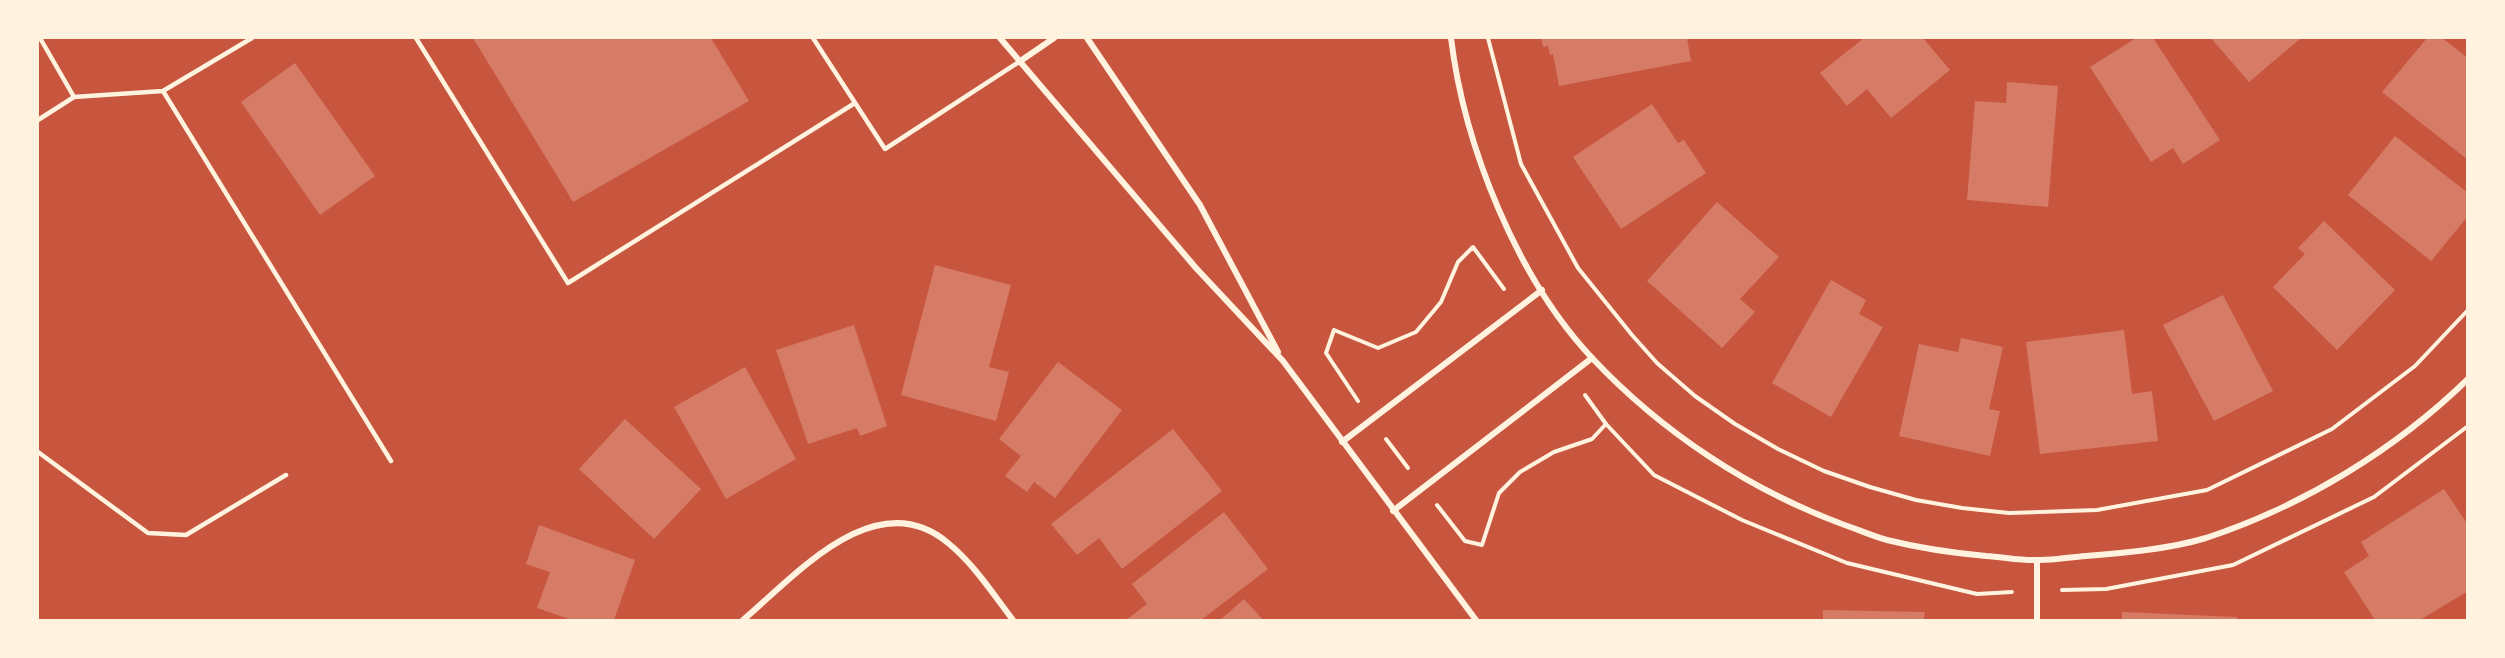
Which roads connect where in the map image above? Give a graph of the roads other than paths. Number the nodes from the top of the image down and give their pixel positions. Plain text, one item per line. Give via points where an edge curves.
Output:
1 (40, 38) edge
2 (252, 38) edge
3 (416, 38) edge
4 (813, 38) edge
5 (1000, 38) edge
6 (1054, 38) edge
7 (1087, 38) edge
8 (1451, 38) edge
9 (1018, 62) junction
10 (163, 91) junction
11 (74, 96) junction
12 (855, 103) junction
13 (38, 120) edge
14 (1542, 290) junction
15 (1592, 358) junction
16 (1283, 361) junction
17 (2467, 381) edge
18 (1342, 442) junction
19 (38, 452) edge
20 (391, 461) dead end
21 (286, 475) dead end
22 (1393, 511) junction
23 (2037, 560) junction
24 (743, 621) edge
25 (1013, 621) edge
26 (1476, 621) edge
27 (2037, 621) edge

1 - 11 lane
2 - 10 lane
3 - 12 lane via 568,283
4 - 12 lane
5 - 9 street
6 - 9 street
7 - 16 street via 1200,205
8 - 14 street via 1456,75 1478,156 1503,220
9 - 12 lane via 885,148
9 - 16 street
10 - 11 lane
10 - 20 lane
11 - 13 lane
14 - 15 street
14 - 18 street
15 - 22 street
15 - 23 street via 1647,410 1715,462 1804,510 1884,539 1963,554
16 - 18 street
17 - 23 street via 2356,467 2295,502 2204,538 2125,553
18 - 22 street
19 - 21 lane via 148,533 186,535
22 - 26 street
23 - 27 street
24 - 25 street via 844,537 896,522 923,527 947,542 970,564

